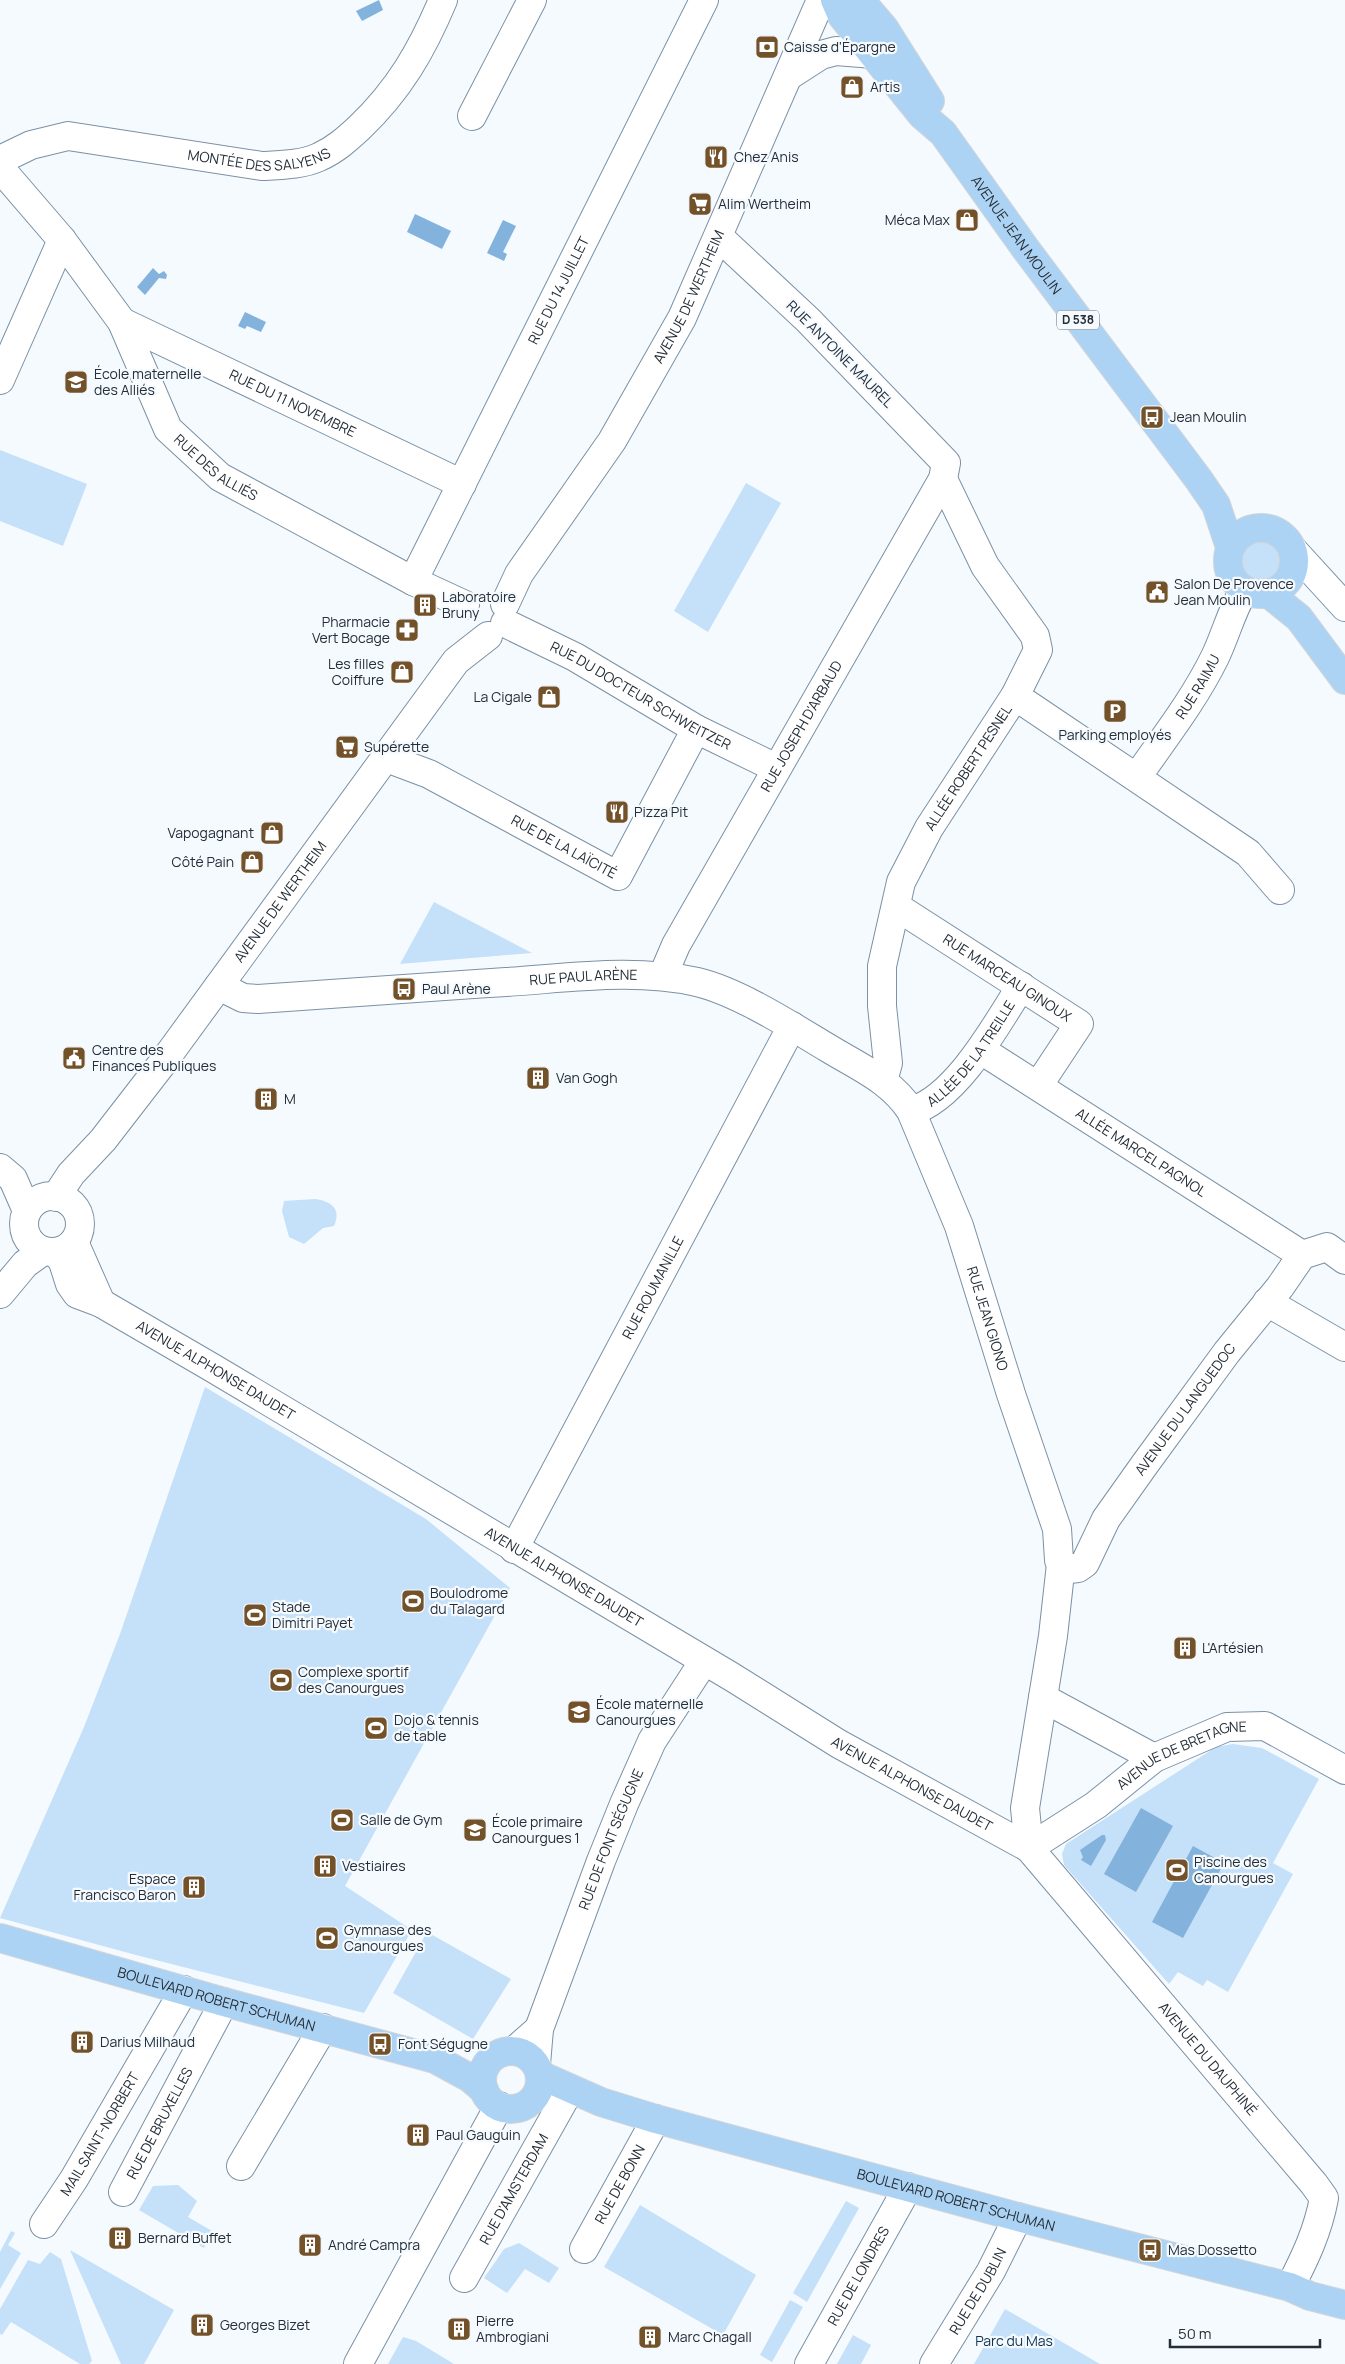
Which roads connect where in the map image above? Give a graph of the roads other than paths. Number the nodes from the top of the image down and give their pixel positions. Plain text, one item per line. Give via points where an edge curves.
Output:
1 (443, 0) edge
2 (532, 0) edge
3 (704, 0) edge
4 (821, 0) edge
5 (836, 0) edge
6 (860, 0) edge
7 (874, 54) junction
8 (790, 75) junction
9 (472, 116) dead end
10 (943, 133) junction
11 (0, 160) edge
12 (0, 168) edge
13 (719, 237) junction
14 (62, 240) junction
15 (122, 322) junction
16 (0, 380) edge
17 (943, 479) junction
18 (462, 484) junction
19 (1216, 505) junction
20 (1252, 528) junction
21 (1230, 547) junction
22 (1293, 550) junction
23 (413, 581) junction
24 (1267, 587) junction
25 (1345, 607) edge
26 (486, 614) junction
27 (1345, 680) edge
28 (1018, 698) junction
29 (696, 729) junction
30 (388, 755) junction
31 (776, 768) junction
32 (1137, 777) junction
33 (1280, 890) dead end
34 (897, 907) junction
35 (667, 976) junction
36 (219, 986) junction
37 (1021, 986) junction
38 (792, 1026) junction
39 (981, 1050) junction
40 (883, 1081) junction
41 (1038, 1086) junction
42 (911, 1111) junction
43 (7, 1173) edge
44 (50, 1224) junction
45 (1302, 1255) junction
46 (1345, 1260) edge
47 (0, 1272) edge
48 (0, 1294) edge
49 (1267, 1302) junction
50 (1345, 1347) edge
51 (514, 1549) junction
52 (1070, 1550) junction
53 (704, 1661) junction
54 (1043, 1698) junction
55 (1154, 1758) junction
56 (1345, 1770) edge
57 (1029, 1848) junction
58 (0, 1938) edge
59 (184, 1990) junction
60 (224, 2002) junction
61 (323, 2028) junction
62 (435, 2059) junction
63 (488, 2063) junction
64 (530, 2063) junction
65 (492, 2098) junction
66 (564, 2100) junction
67 (531, 2101) junction
68 (601, 2102) junction
69 (656, 2119) junction
70 (241, 2166) dead end
71 (908, 2186) junction
72 (123, 2192) dead end
73 (1018, 2217) junction
74 (44, 2224) dead end
75 (584, 2249) dead end
76 (464, 2278) dead end
77 (1300, 2292) junction
78 (1345, 2305) edge
79 (1345, 2324) edge
80 (358, 2364) edge
81 (809, 2364) edge
82 (934, 2364) edge

1 - 11 street, MONTÉE DES SALYENS via 407,74 386,100 341,144 318,158 262,166 68,136 31,145
2 - 9 street
3 - 18 street, RUE DU 14 JUILLET
4 - 8 street, AVENUE DE WERTHEIM
5 - 7 main road, AVENUE JEAN MOULIN / D 538 via 842,16
6 - 10 main road, AVENUE JEAN MOULIN / D 538 via 904,58 933,107
7 - 8 street via 836,51 821,55
7 - 10 main road, AVENUE JEAN MOULIN / D 538 via 922,115
8 - 13 street, AVENUE DE WERTHEIM
10 - 19 main road, AVENUE JEAN MOULIN / D 538
12 - 14 street, RUE DES ALLIÉS
13 - 17 street, RUE ANTOINE MAUREL via 808,320 946,463
13 - 26 street, AVENUE DE WERTHEIM via 682,318 638,397 587,478 519,574
14 - 15 street, RUE DES ALLIÉS
14 - 16 street
15 - 18 street, RUE DU 11 NOVEMBRE
15 - 23 street, RUE DES ALLIÉS via 168,429 220,477
17 - 28 street, ALLÉE ROBERT PESNEL via 985,566 1035,636 1038,650
17 - 31 street, RUE JOSEPH D'ARBAUD
18 - 23 street, RUE DU 14 JUILLET
19 - 20 main road, AVENUE JEAN MOULIN / D 538
19 - 21 main road, AVENUE JEAN MOULIN / D 538
20 - 21 main road via 1235,539
20 - 22 main road, AVENUE JEAN MOULIN via 1279,532
21 - 24 main road, AVENUE JEAN MOULIN via 1227,556 1230,576
22 - 24 main road via 1294,560
22 - 25 street
23 - 26 street, RUE DES ALLIÉS
24 - 27 main road, AVENUE JEAN MOULIN via 1299,618
24 - 32 street, RUE RAIMU via 1233,609 1210,664
26 - 29 street, RUE DU DOCTEUR SCHWEITZER via 575,657
26 - 30 street, AVENUE DE WERTHEIM
28 - 32 street
28 - 34 street, ALLÉE ROBERT PESNEL via 929,828 902,882
29 - 30 street, RUE DE LA LAÏCITÉ via 618,876
29 - 31 street, RUE DU DOCTEUR SCHWEITZER
30 - 36 street, AVENUE DE WERTHEIM
31 - 35 street, RUE JOSEPH D'ARBAUD via 676,945
32 - 33 street via 1248,853
34 - 37 street, RUE MARCEAU GINOUX
34 - 40 street, ALLÉE ROBERT PESNEL via 882,966 888,1063
35 - 36 street, RUE PAUL ARÈNE via 573,976 258,999 242,998
35 - 38 street, RUE PAUL ARÈNE via 700,983 735,997
36 - 44 street, AVENUE DE WERTHEIM via 103,1140
37 - 39 street, ALLÉE DE LA TREILLE
37 - 41 street, RUE MARCEAU GINOUX via 1079,1024
38 - 40 street, RUE PAUL ARÈNE
38 - 51 street, RUE ROUMANILLE
39 - 41 street, ALLÉE MARCEL PAGNOL
39 - 42 street, ALLÉE DE LA TREILLE via 940,1096 925,1108
40 - 42 street, RUE PAUL ARÈNE via 901,1096
41 - 45 street, ALLÉE MARCEL PAGNOL
42 - 52 street, RUE JEAN GIONO via 959,1226 1011,1394
43 - 44 street via 37,1189
44 - 47 street, AVENUE DE WERTHEIM via 20,1243
44 - 48 street, AVENUE DE WERTHEIM via 25,1264
44 - 51 street, AVENUE ALPHONSE DAUDET via 101,1303
45 - 46 street via 1327,1247
45 - 49 street, AVENUE DU LANGUEDOC
49 - 50 street
49 - 52 street, AVENUE DU LANGUEDOC via 1106,1519
51 - 53 street, AVENUE ALPHONSE DAUDET
52 - 54 street
53 - 57 street, AVENUE ALPHONSE DAUDET via 839,1744
53 - 64 street, RUE DE FONT SÉGUGNE via 652,1741 601,1861 539,2029
54 - 55 street
54 - 57 street via 1025,1808
55 - 56 street, AVENUE DE BRETAGNE via 1227,1726 1265,1726
55 - 57 street, AVENUE DE BRETAGNE via 1096,1805
57 - 77 street, AVENUE DU DAUPHINÉ via 1324,2198 1306,2258
58 - 59 main road, BOULEVARD ROBERT SCHUMAN
59 - 60 main road, BOULEVARD ROBERT SCHUMAN
59 - 74 street, MAIL SAINT-NORBERT via 74,2179
60 - 61 main road, BOULEVARD ROBERT SCHUMAN
60 - 72 street, RUE DE BRUXELLES
61 - 62 main road, BOULEVARD ROBERT SCHUMAN
61 - 70 street
62 - 63 main road, BOULEVARD ROBERT SCHUMAN via 453,2057
62 - 65 main road, BOULEVARD ROBERT SCHUMAN via 470,2078
63 - 64 main road via 500,2053
63 - 65 main road via 482,2081
64 - 67 main road via 537,2093
64 - 68 main road, BOULEVARD ROBERT SCHUMAN
65 - 67 main road via 516,2109
65 - 80 street
66 - 67 main road, BOULEVARD ROBERT SCHUMAN
66 - 68 main road, BOULEVARD ROBERT SCHUMAN
66 - 76 street, RUE D'AMSTERDAM
68 - 69 main road, BOULEVARD ROBERT SCHUMAN
69 - 71 main road, BOULEVARD ROBERT SCHUMAN
69 - 75 street, RUE DE BONN
71 - 73 main road, BOULEVARD ROBERT SCHUMAN
71 - 81 street, RUE DE LONDRES
73 - 77 main road, BOULEVARD ROBERT SCHUMAN
73 - 82 street, RUE DE DUBLIN via 991,2271
77 - 78 main road, BOULEVARD ROBERT SCHUMAN
77 - 79 main road, BOULEVARD ROBERT SCHUMAN

